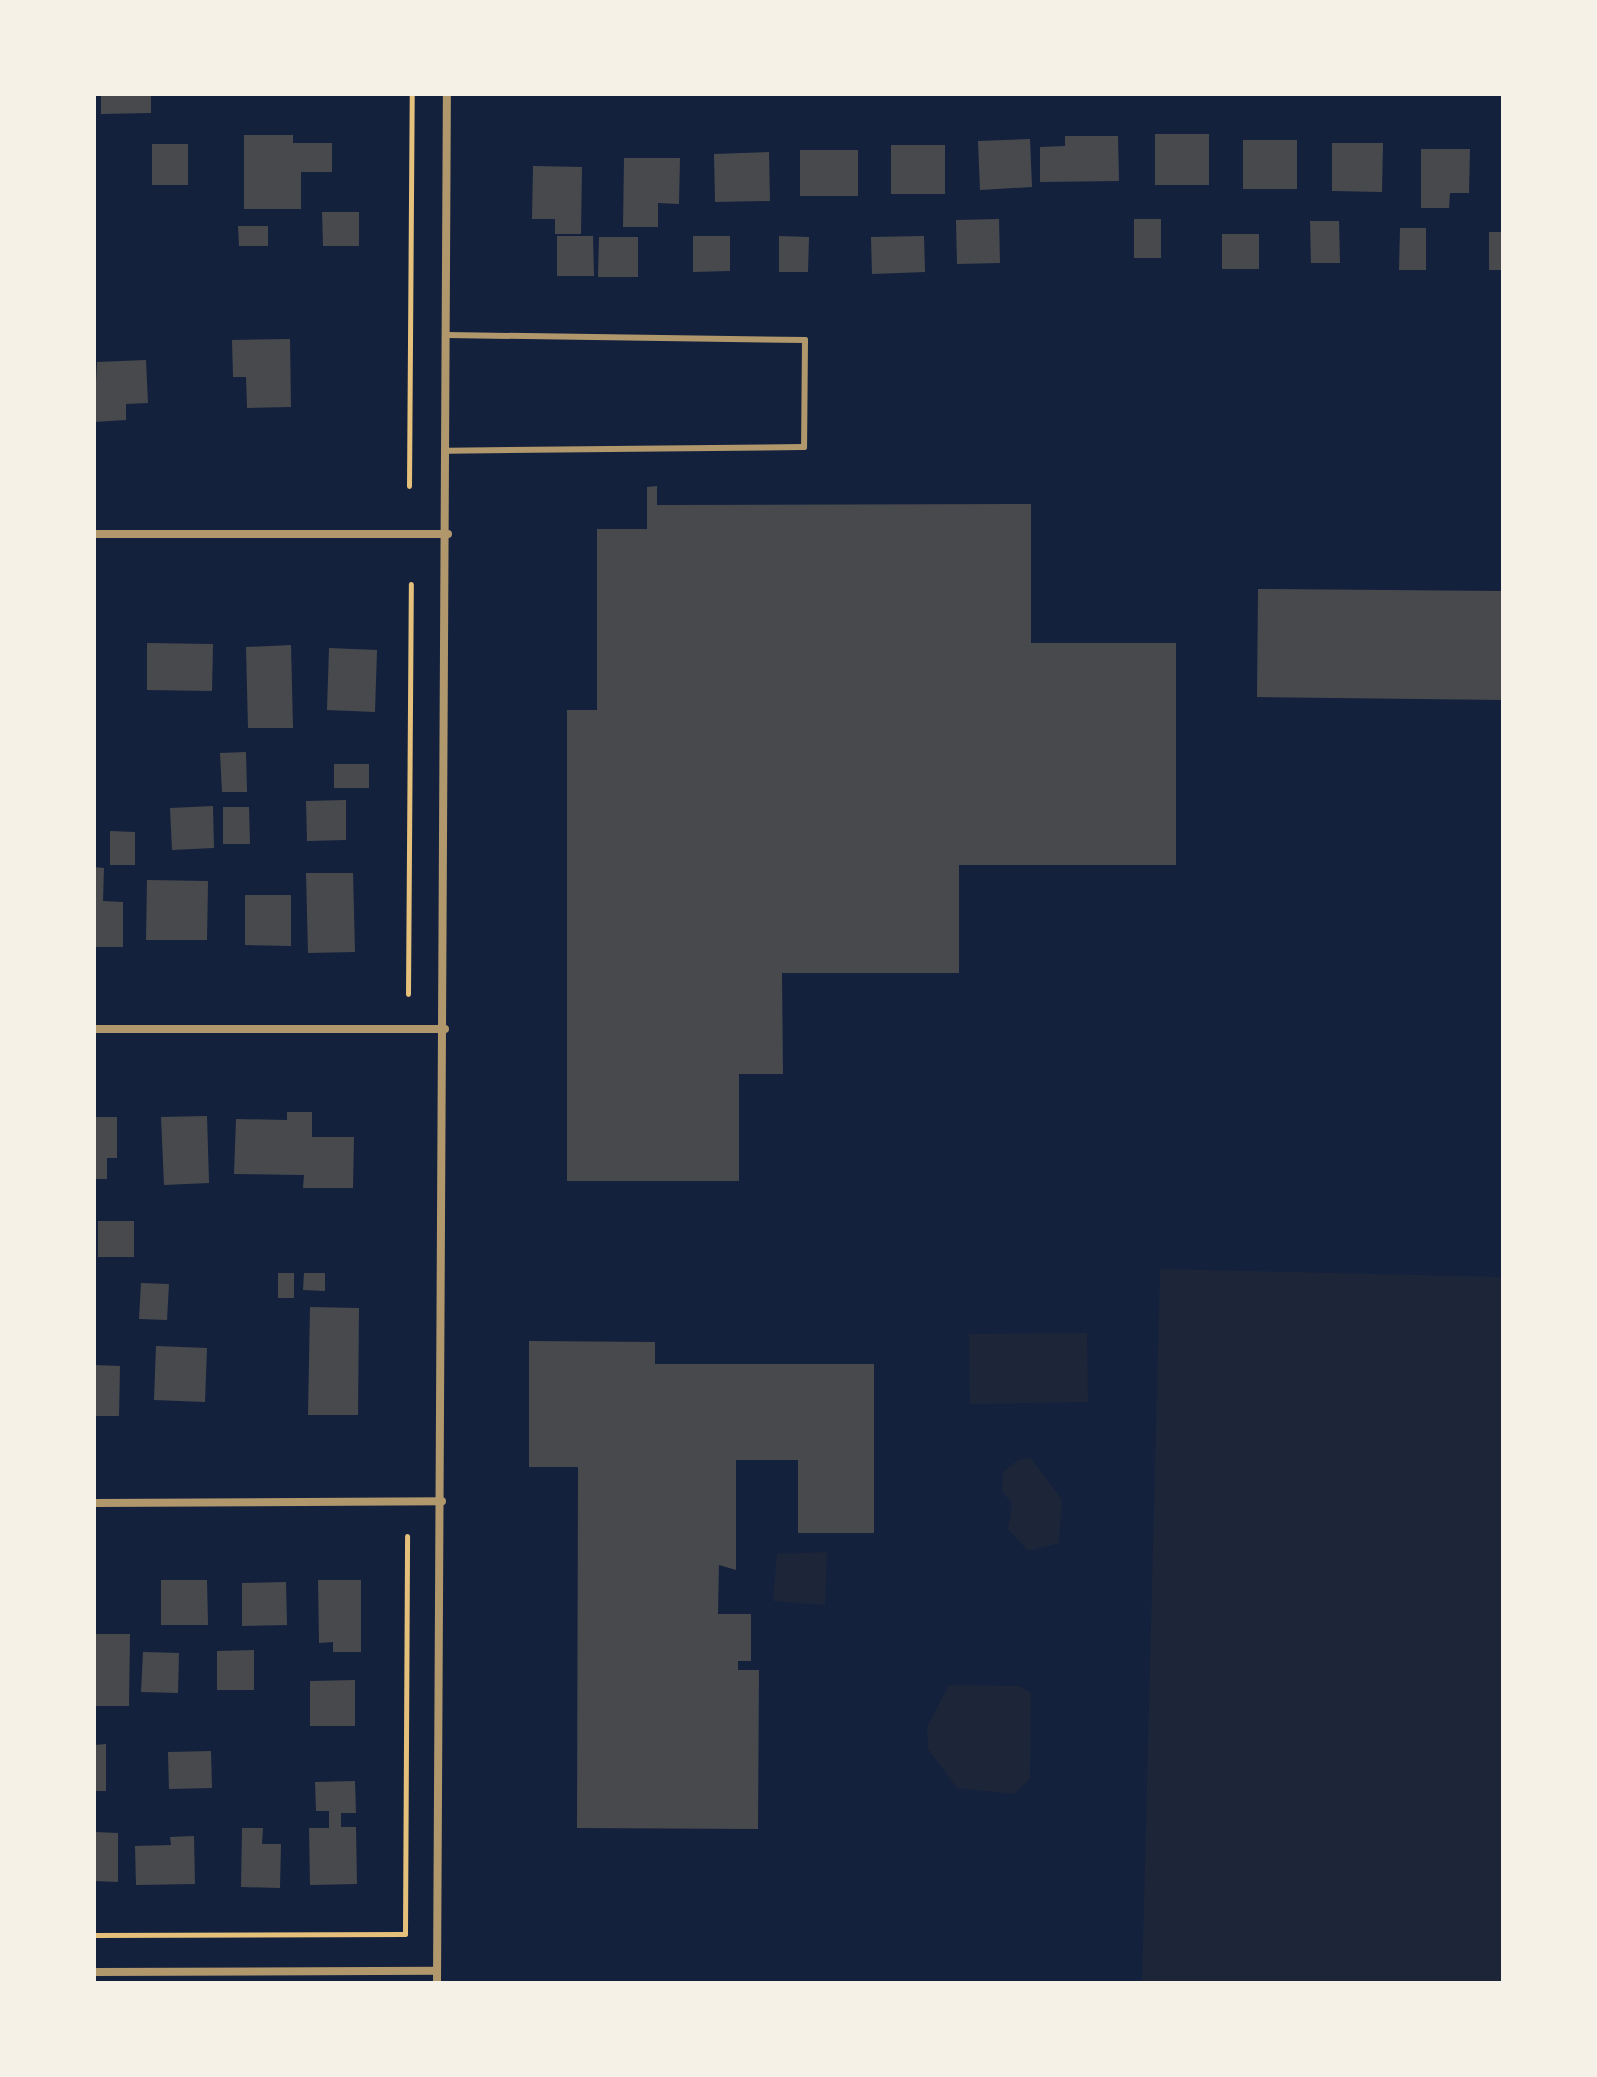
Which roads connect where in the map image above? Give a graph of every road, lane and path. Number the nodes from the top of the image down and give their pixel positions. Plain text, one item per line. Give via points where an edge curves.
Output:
1 (412, 94) edge
2 (447, 94) edge
3 (447, 335) junction
4 (448, 451) junction
5 (409, 486) dead end
6 (94, 534) edge
7 (448, 534) junction
8 (411, 584) dead end
9 (408, 994) dead end
10 (94, 1029) edge
11 (445, 1029) junction
12 (442, 1501) junction
13 (94, 1503) edge
14 (407, 1536) dead end
15 (94, 1935) edge
16 (437, 1971) junction
17 (94, 1972) edge
18 (437, 1983) edge

1 - 5 path
2 - 3 street
3 - 4 street
3 - 4 lane via 805,340 804,447
4 - 7 street
6 - 7 street
7 - 11 street
8 - 9 path
10 - 11 street
11 - 12 street
12 - 13 street
12 - 16 street
14 - 15 path via 405,1934
16 - 17 street
16 - 18 street

